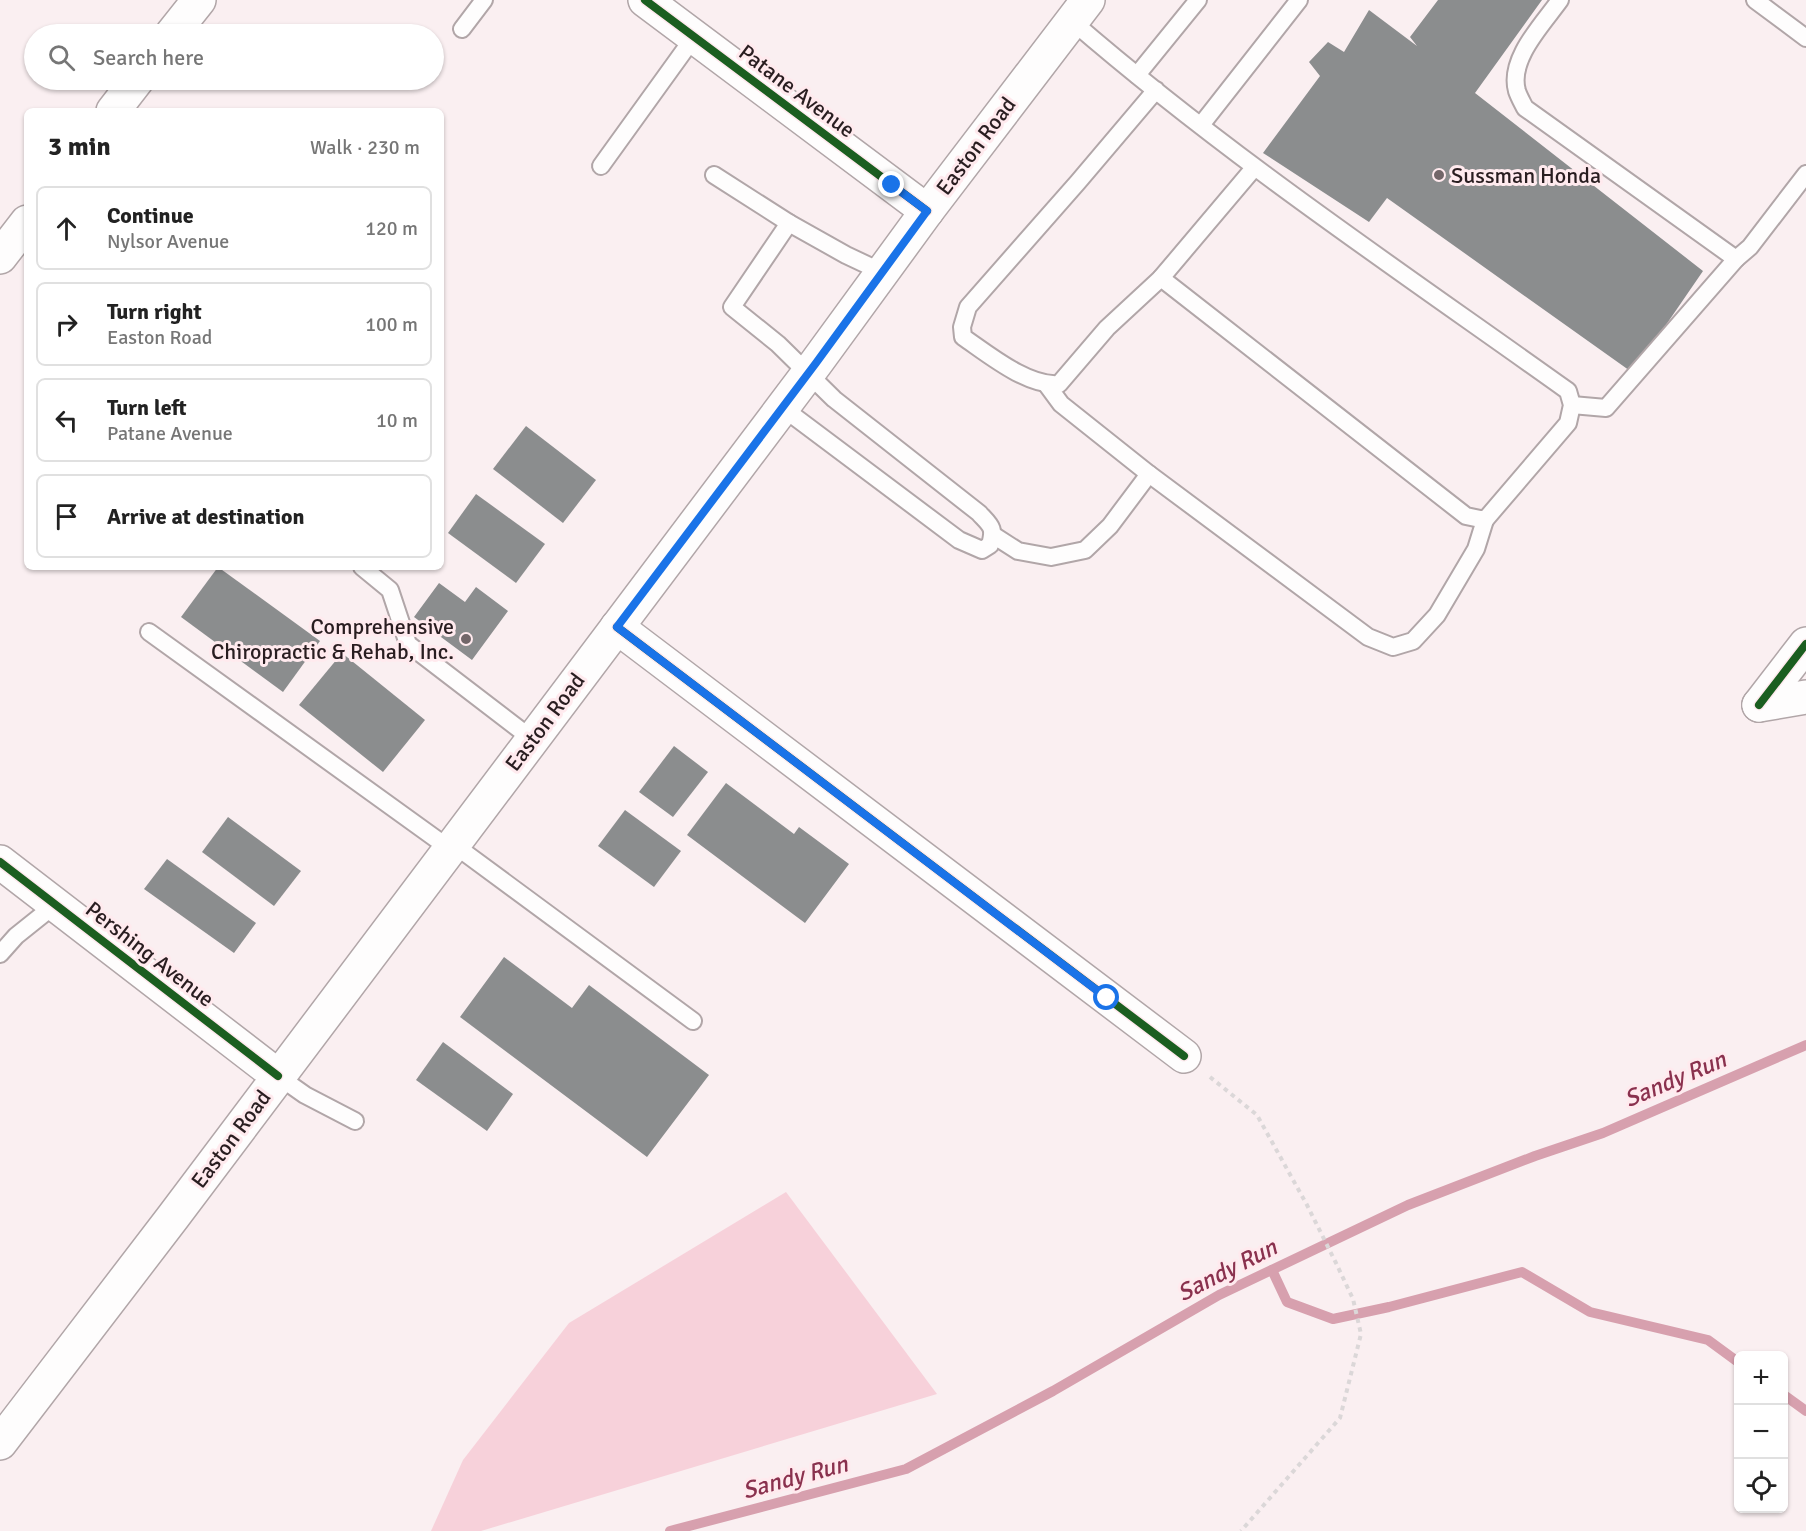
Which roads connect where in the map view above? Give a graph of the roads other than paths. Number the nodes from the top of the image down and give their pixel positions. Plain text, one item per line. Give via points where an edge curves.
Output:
1 (199, 0) edge
2 (484, 0) edge
3 (645, 0) edge
4 (1198, 0) edge
5 (1299, 0) edge
6 (1560, 0) edge
7 (1755, 0) edge
8 (1080, 11) edge
9 (180, 24) edge
10 (462, 29) dead end
11 (694, 37) junction
12 (1806, 38) edge
13 (1137, 75) junction
14 (129, 90) edge
15 (1156, 90) junction
16 (115, 108) edge
17 (1201, 125) junction
18 (601, 165) dead end
19 (1254, 168) junction
20 (1806, 174) edge
21 (714, 175) dead end
22 (927, 211) junction
23 (789, 223) junction
24 (24, 226) edge
25 (0, 257) edge
26 (1736, 259) junction
27 (882, 272) junction
28 (1161, 278) junction
29 (808, 374) junction
30 (1047, 386) junction
31 (1572, 405) junction
32 (783, 408) junction
33 (1149, 474) junction
34 (1485, 520) junction
35 (993, 535) junction
36 (366, 570) edge
37 (617, 627) junction
38 (149, 632) dead end
39 (1806, 644) edge
40 (1806, 697) edge
41 (532, 739) junction
42 (452, 846) junction
43 (0, 862) edge
44 (56, 904) junction
45 (0, 954) edge
46 (693, 1021) dead end
47 (1184, 1056) road end
48 (278, 1076) junction
49 (355, 1122) dead end
50 (0, 1443) edge

1 - 9 main road
2 - 10 lane
3 - 11 main road, Patane Avenue
4 - 13 lane
5 - 17 lane
6 - 26 lane via 1517,65 1516,89 1525,108
7 - 12 lane
8 - 13 lane
8 - 22 main road, Easton Road
11 - 18 lane
11 - 22 main road, Patane Avenue
13 - 15 lane
14 - 16 main road
15 - 17 lane
15 - 30 lane via 968,307 963,337 1012,370
17 - 19 lane
19 - 28 lane
19 - 31 lane via 1568,391
20 - 26 lane via 1750,247
21 - 23 lane
22 - 27 main road, Easton Road
23 - 27 lane
23 - 29 lane via 732,307
24 - 25 main road
26 - 31 lane via 1606,408
27 - 29 main road, Easton Road
28 - 30 lane via 1107,328 1059,384
28 - 34 lane via 1466,516
29 - 32 main road, Easton Road
29 - 35 lane via 979,513 992,527
30 - 33 lane via 1061,404
31 - 34 lane via 1568,423
32 - 35 lane via 959,540 982,550 990,545
32 - 37 main road, Easton Road
33 - 34 lane via 1368,637 1393,647 1413,641 1437,615 1476,549
33 - 35 lane via 1110,526 1085,550 1051,556 1018,551
36 - 41 lane via 390,590 408,644
37 - 41 main road, Easton Road
37 - 47 main road
38 - 42 lane
39 - 40 main road via 1758,705
41 - 42 main road, Easton Road
42 - 46 lane
42 - 48 main road, Easton Road
43 - 44 main road, Pershing Avenue
44 - 45 lane
44 - 48 main road, Pershing Avenue
48 - 49 lane
48 - 50 main road, Easton Road

